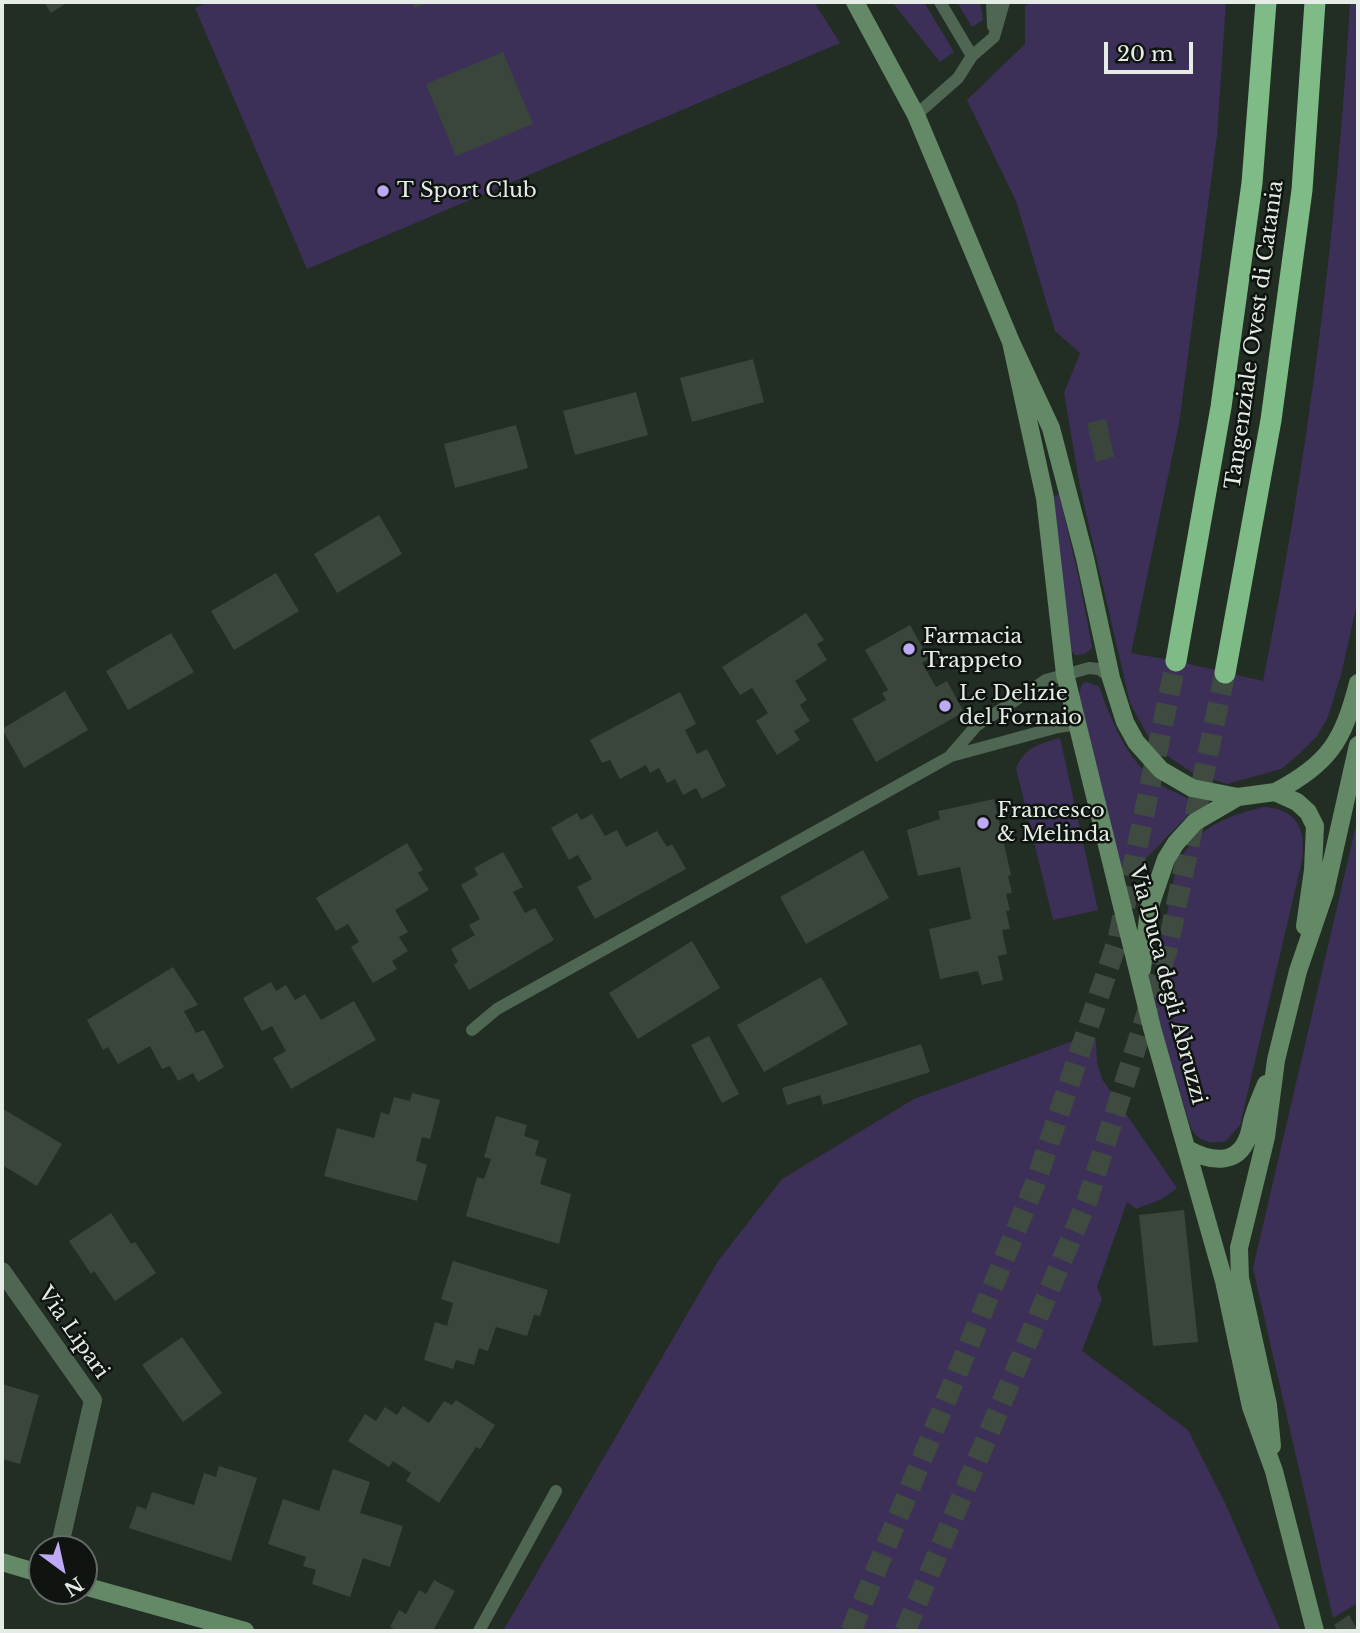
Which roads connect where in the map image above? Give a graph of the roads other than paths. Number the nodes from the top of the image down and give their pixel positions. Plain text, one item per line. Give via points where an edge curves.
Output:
1 (855, 2) edge
2 (940, 2) edge
3 (992, 2) edge
4 (1004, 2) edge
5 (1266, 2) edge
6 (1315, 2) edge
7 (994, 37) junction
8 (972, 56) junction
9 (916, 116) junction
10 (1011, 342) junction
11 (1176, 661) tunnel mouth
12 (1225, 673) tunnel mouth
13 (1065, 674) junction
14 (1111, 678) junction
15 (1358, 683) edge
16 (1078, 724) junction
17 (1358, 745) edge
18 (951, 756) junction
19 (1275, 792) junction
20 (1238, 797) junction
21 (1298, 971) junction
22 (1140, 980) junction
23 (472, 1030) dead end
24 (1276, 1060) junction
25 (1187, 1149) junction
26 (2, 1271) edge
27 (1274, 1471) junction
28 (556, 1491) dead end
29 (63, 1535) edge
30 (2, 1562) edge
31 (28, 1570) edge
32 (98, 1590) edge
33 (245, 1631) edge
34 (479, 1631) edge
35 (1315, 1631) edge

1 - 9 main road
2 - 8 lane
3 - 7 lane
4 - 7 lane
5 - 11 highway, Tangenziale Ovest di Catania via 1252,183 1221,407
6 - 12 highway, Tangenziale Ovest di Catania via 1302,190 1273,407
7 - 8 lane
8 - 9 lane via 958,78
9 - 10 main road
10 - 13 main road, Via Duca degli Abruzzi via 1045,498
10 - 14 main road via 1051,428
13 - 14 lane via 1089,668
13 - 16 main road, Via Duca degli Abruzzi
13 - 18 lane via 1046,680 976,726
14 - 20 main road via 1125,722 1161,770 1192,788
15 - 19 main road via 1345,727 1326,758
16 - 18 lane
16 - 22 main road, Via Duca degli Abruzzi
17 - 21 main road via 1325,892
18 - 23 lane via 497,1009
19 - 20 main road
19 - 21 main road via 1297,802 1315,826
20 - 22 main road via 1195,822 1166,859 1149,909
21 - 24 main road
22 - 25 main road, Via Duca degli Abruzzi
24 - 25 main road via 1241,1150 1216,1160
24 - 27 main road via 1266,1137 1239,1248 1240,1278 1268,1405
25 - 27 main road, Via Duca degli Abruzzi via 1224,1281 1251,1407
26 - 29 street, Via Lipari via 93,1400
27 - 35 main road, Via Duca degli Abruzzi
28 - 34 lane
30 - 31 main road
32 - 33 main road

